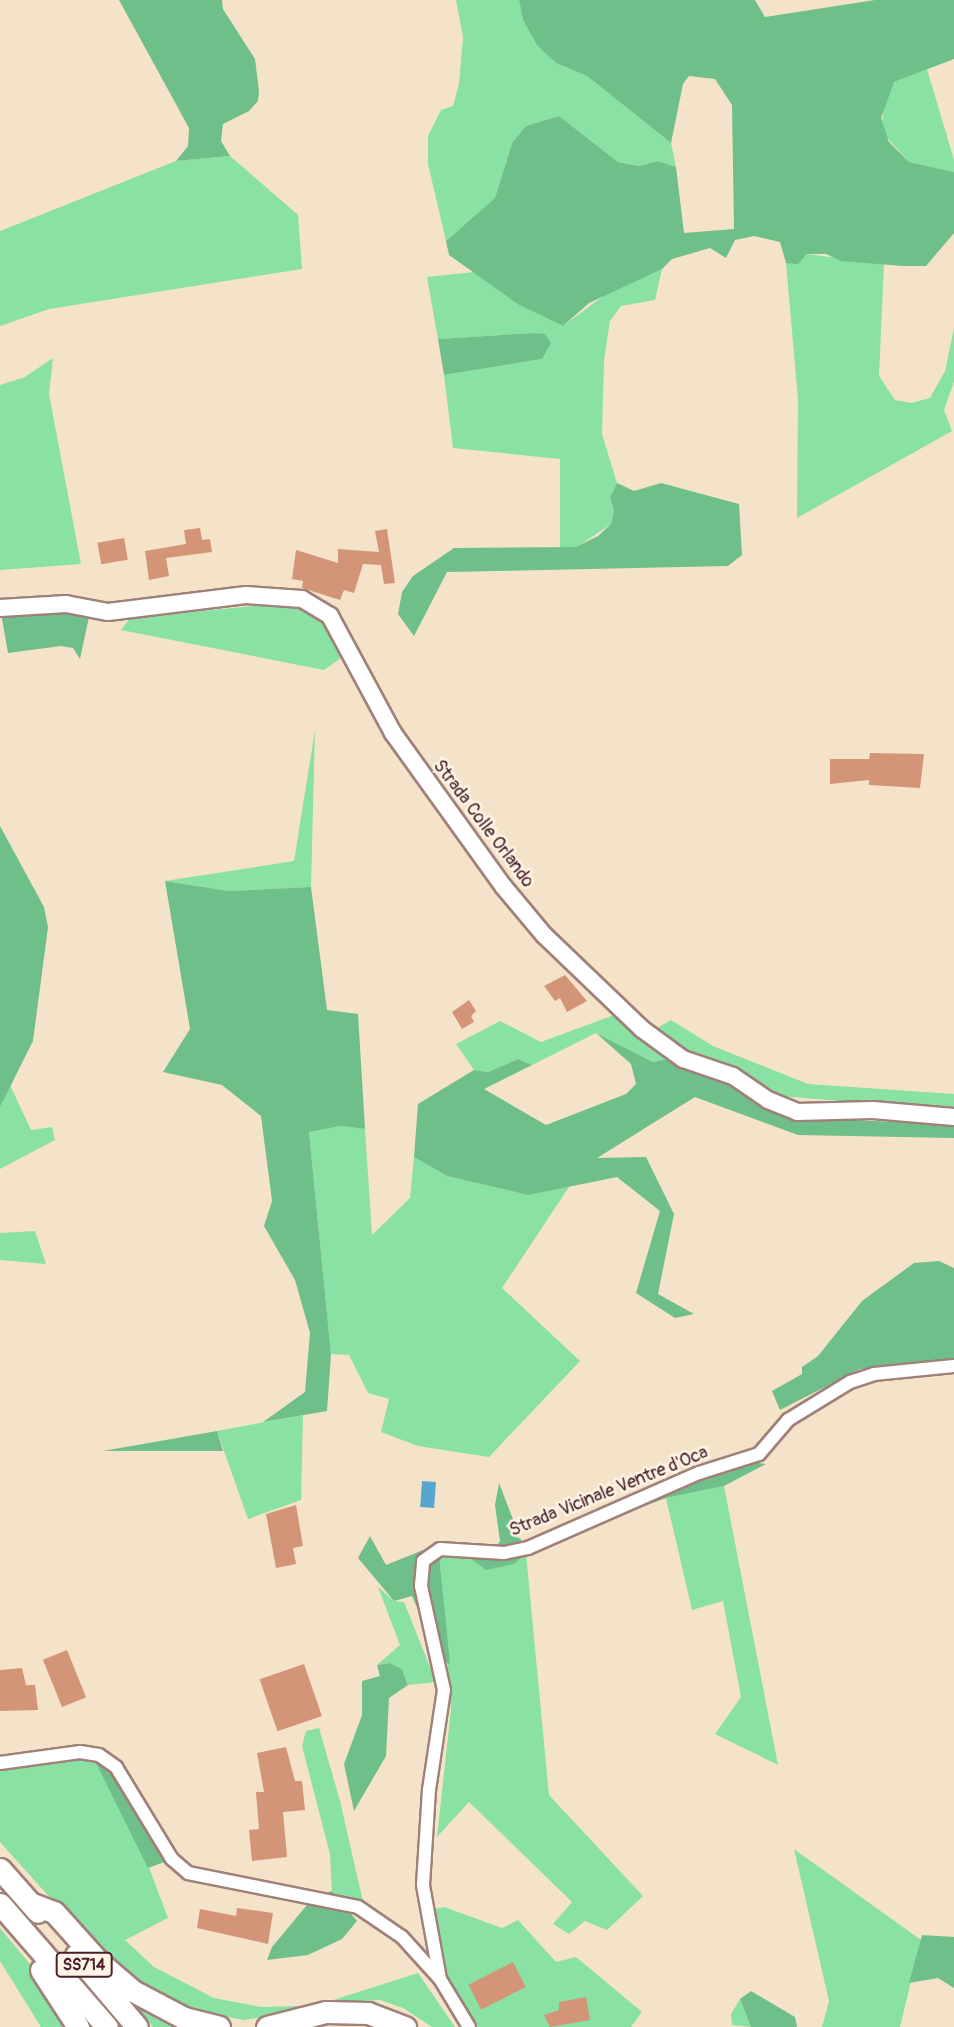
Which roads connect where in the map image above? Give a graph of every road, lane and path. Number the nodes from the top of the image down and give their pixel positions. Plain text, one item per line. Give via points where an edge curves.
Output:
1 (0, 608) edge
2 (954, 1117) edge
3 (954, 1366) edge
4 (0, 1763) edge
5 (0, 1870) edge
6 (30, 1903) junction
7 (0, 1905) edge
8 (22, 1929) junction
9 (440, 1979) junction
10 (347, 2013) junction
11 (78, 2027) edge
12 (107, 2027) edge
13 (137, 2027) edge
14 (219, 2027) edge
15 (267, 2027) edge
16 (316, 2027) edge
17 (405, 2027) edge
18 (468, 2027) edge

1 - 2 street, Strada Colle Orlando via 66,604 108,612 246,595 302,599 330,616 393,733 503,886 544,934 642,1029 683,1059 733,1076 768,1100 797,1112 873,1110
3 - 9 street, Strada Vicinale Ventre d'Oca via 874,1374 850,1382 788,1420 759,1454 699,1473 528,1548 504,1553 440,1549 423,1561 421,1586 443,1690 429,1790 423,1885
4 - 9 street, Strada Vicinale Ventre d'Oca via 80,1752 99,1755 116,1766 172,1859 188,1873 358,1907 402,1937
5 - 6 highway, SS714
6 - 13 highway, SS714
6 - 14 highway via 54,1912 98,1961 133,1990 184,2018
7 - 8 highway, SS714
8 - 11 highway via 26,1952
8 - 12 highway, SS714
9 - 18 street, Strada Vicinale Ventre d'Oca
10 - 15 highway via 326,2012
10 - 16 highway
10 - 17 highway via 375,2015

